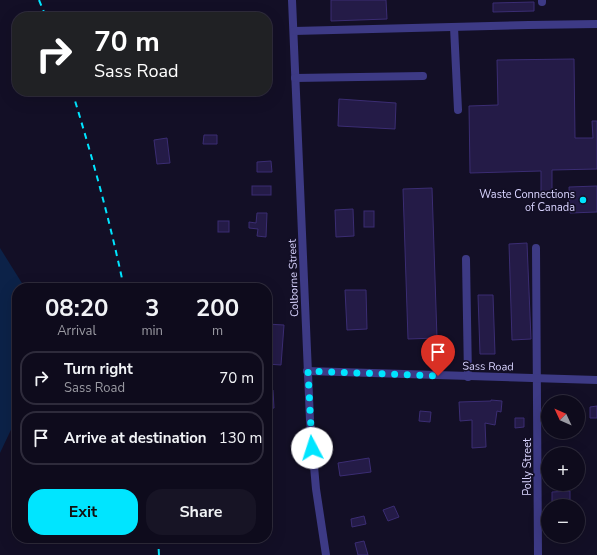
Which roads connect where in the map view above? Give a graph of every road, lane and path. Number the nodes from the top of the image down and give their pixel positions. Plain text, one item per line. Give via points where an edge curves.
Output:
1 (292, 0) edge
2 (597, 24) edge
3 (454, 27) junction
4 (294, 31) junction
5 (422, 76) dead end
6 (295, 78) junction
7 (458, 110) dead end
8 (536, 248) dead end
9 (466, 259) dead end
10 (308, 371) junction
11 (468, 377) junction
12 (537, 378) junction
13 (597, 380) edge
14 (326, 555) edge
15 (533, 555) edge
16 (539, 555) edge

1 - 4 street, Colborne Street
2 - 3 street
3 - 4 street
3 - 7 street
4 - 6 street, Colborne Street
5 - 6 street
6 - 10 street, Colborne Street
8 - 12 street, Polly Street
9 - 11 street
10 - 11 street, Sass Road
10 - 14 street, Colborne Street via 316,489
11 - 12 street, Sass Road
12 - 13 street, Sass Road
12 - 16 street, Polly Street
15 - 16 street

